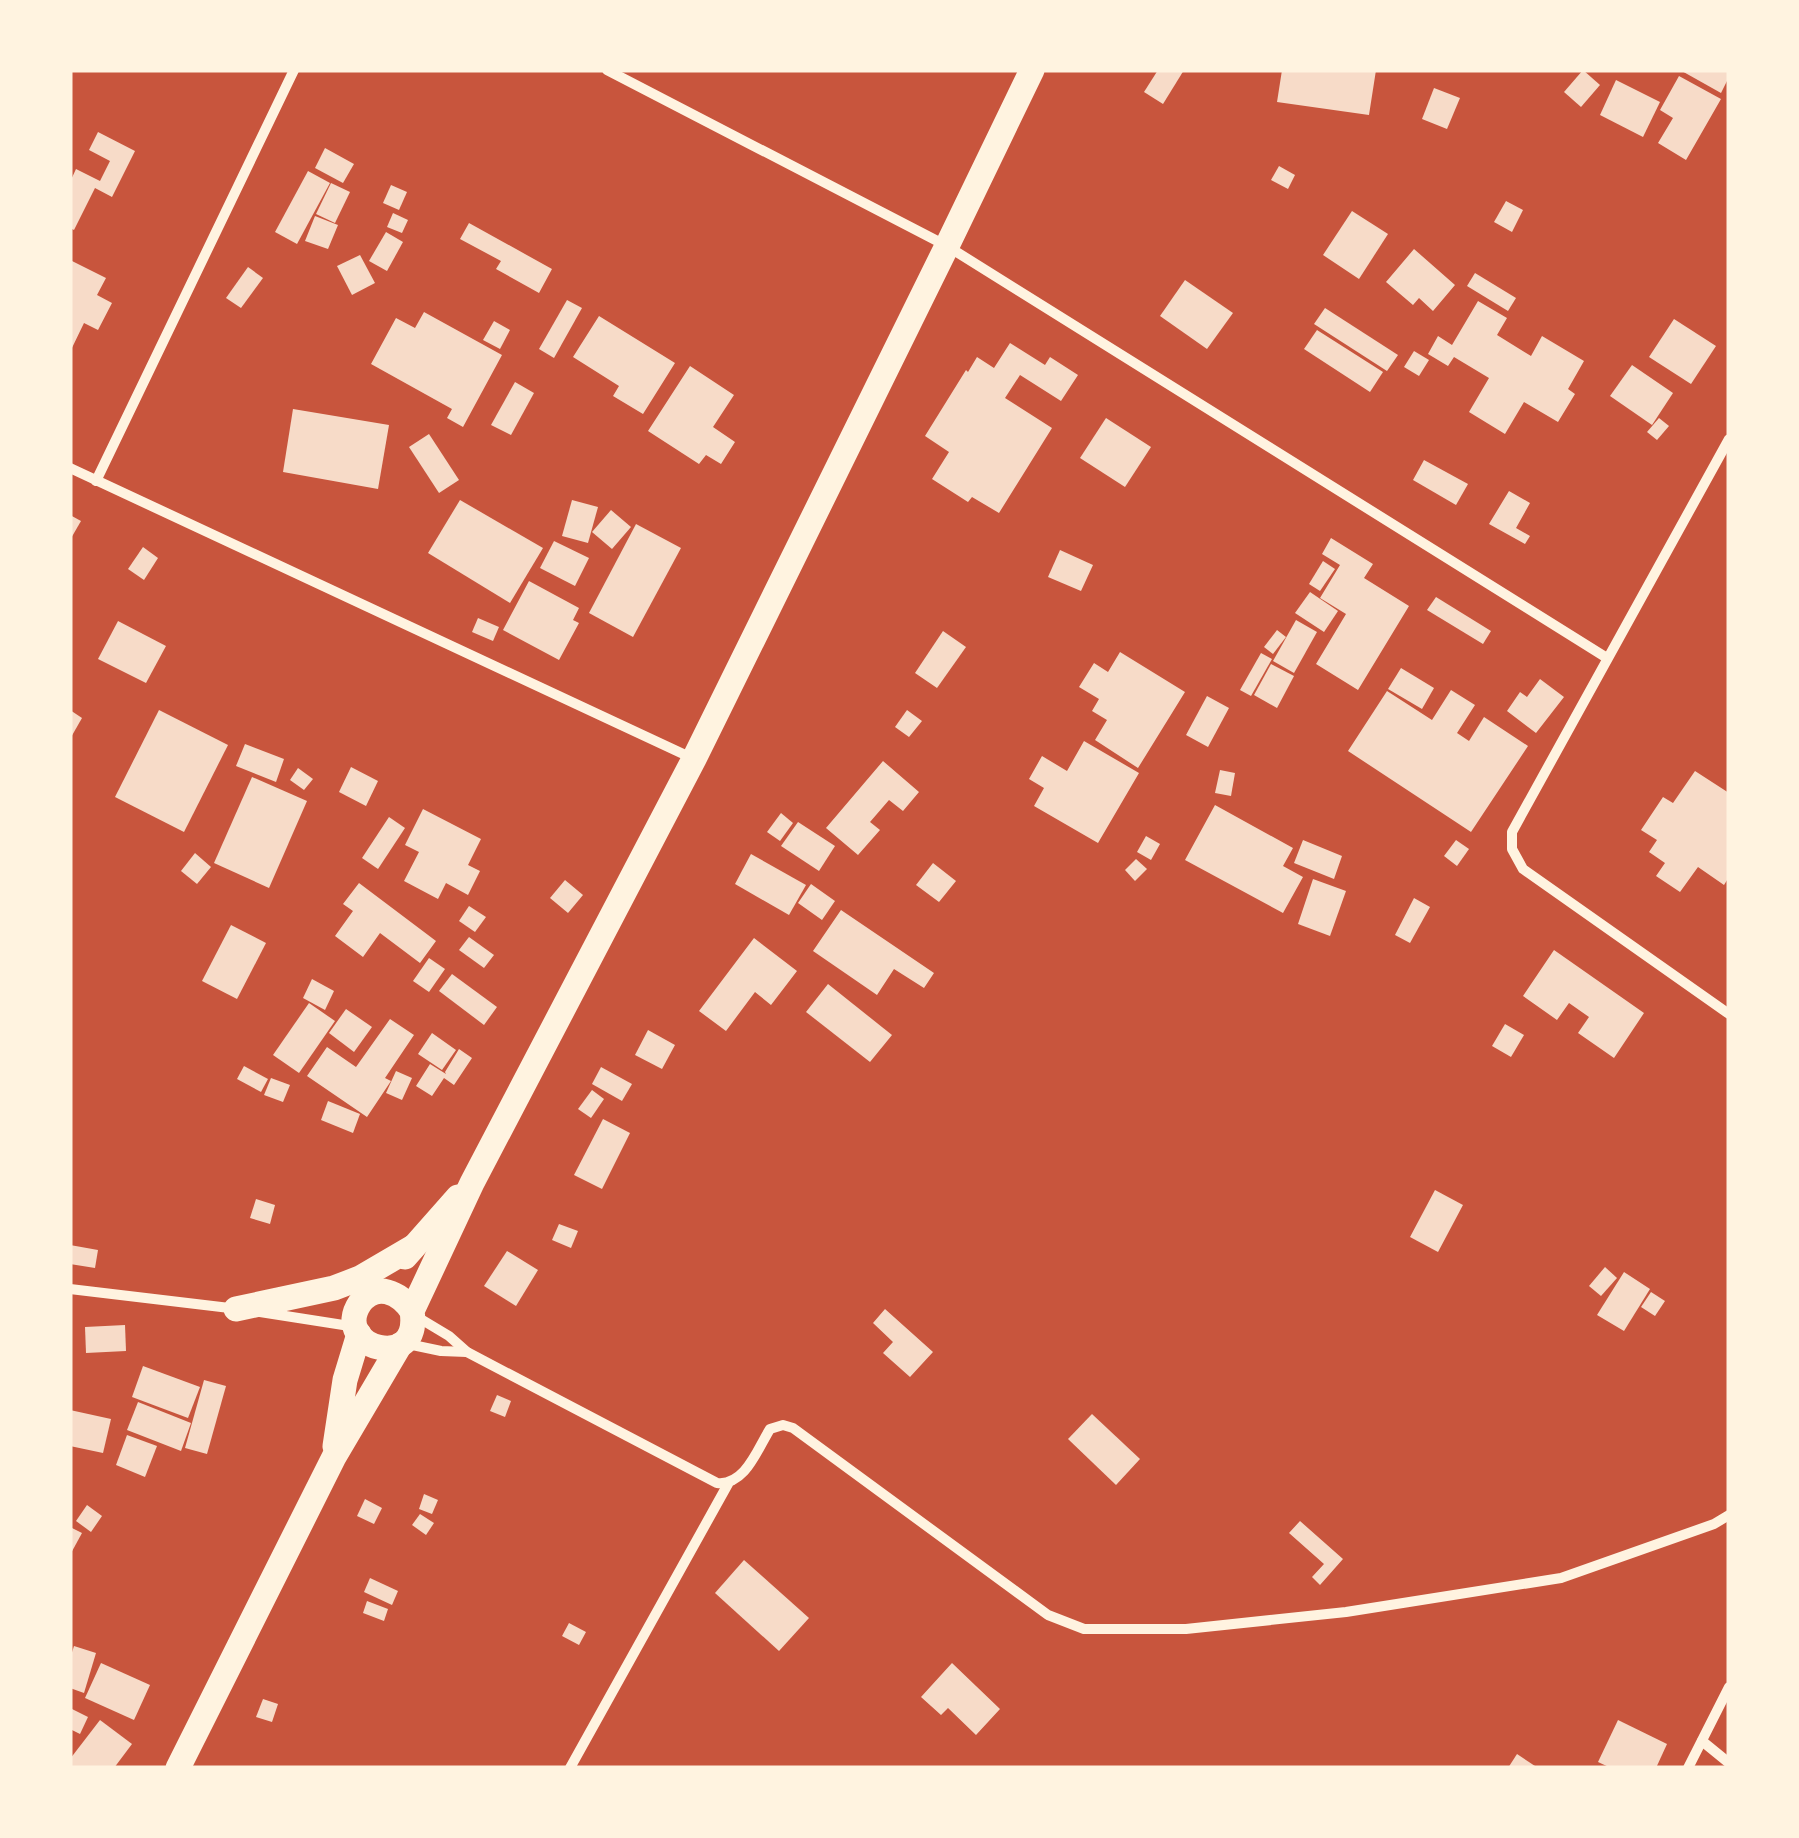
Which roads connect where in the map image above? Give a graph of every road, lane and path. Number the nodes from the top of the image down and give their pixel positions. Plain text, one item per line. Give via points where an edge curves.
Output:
1 (294, 70) edge
2 (606, 70) edge
3 (1032, 70) edge
4 (948, 246) junction
5 (1729, 439) edge
6 (70, 468) edge
7 (96, 480) junction
8 (1607, 658) junction
9 (694, 759) junction
10 (1729, 1014) edge
11 (472, 1183) junction
12 (412, 1247) junction
13 (70, 1289) edge
14 (379, 1291) junction
15 (236, 1309) junction
16 (412, 1312) junction
17 (357, 1330) junction
18 (401, 1344) junction
19 (467, 1352) junction
20 (334, 1457) junction
21 (728, 1484) junction
22 (1729, 1515) edge
23 (1729, 1687) edge
24 (1702, 1741) junction
25 (1729, 1762) edge
26 (178, 1768) edge
27 (570, 1768) edge
28 (1688, 1768) edge

1 - 7 street
2 - 4 street
3 - 4 main road
4 - 8 street
4 - 9 main road
5 - 8 street
6 - 7 street
7 - 9 street
8 - 10 street via 1512,832 1512,850 1524,869
9 - 11 main road
11 - 12 main road
11 - 16 main road
12 - 14 main road
12 - 15 main road via 334,1288
13 - 15 street
14 - 16 main road via 404,1299
14 - 17 main road via 360,1304
15 - 17 street
16 - 18 main road via 412,1331
16 - 19 street
17 - 18 main road via 377,1348
17 - 20 main road
18 - 19 street
18 - 20 main road
19 - 21 street
20 - 26 main road
21 - 22 street via 740,1478 770,1429 793,1428 1048,1616 1084,1629 1186,1628 1346,1612 1561,1578
21 - 27 street
23 - 24 street
24 - 25 street
24 - 28 street

